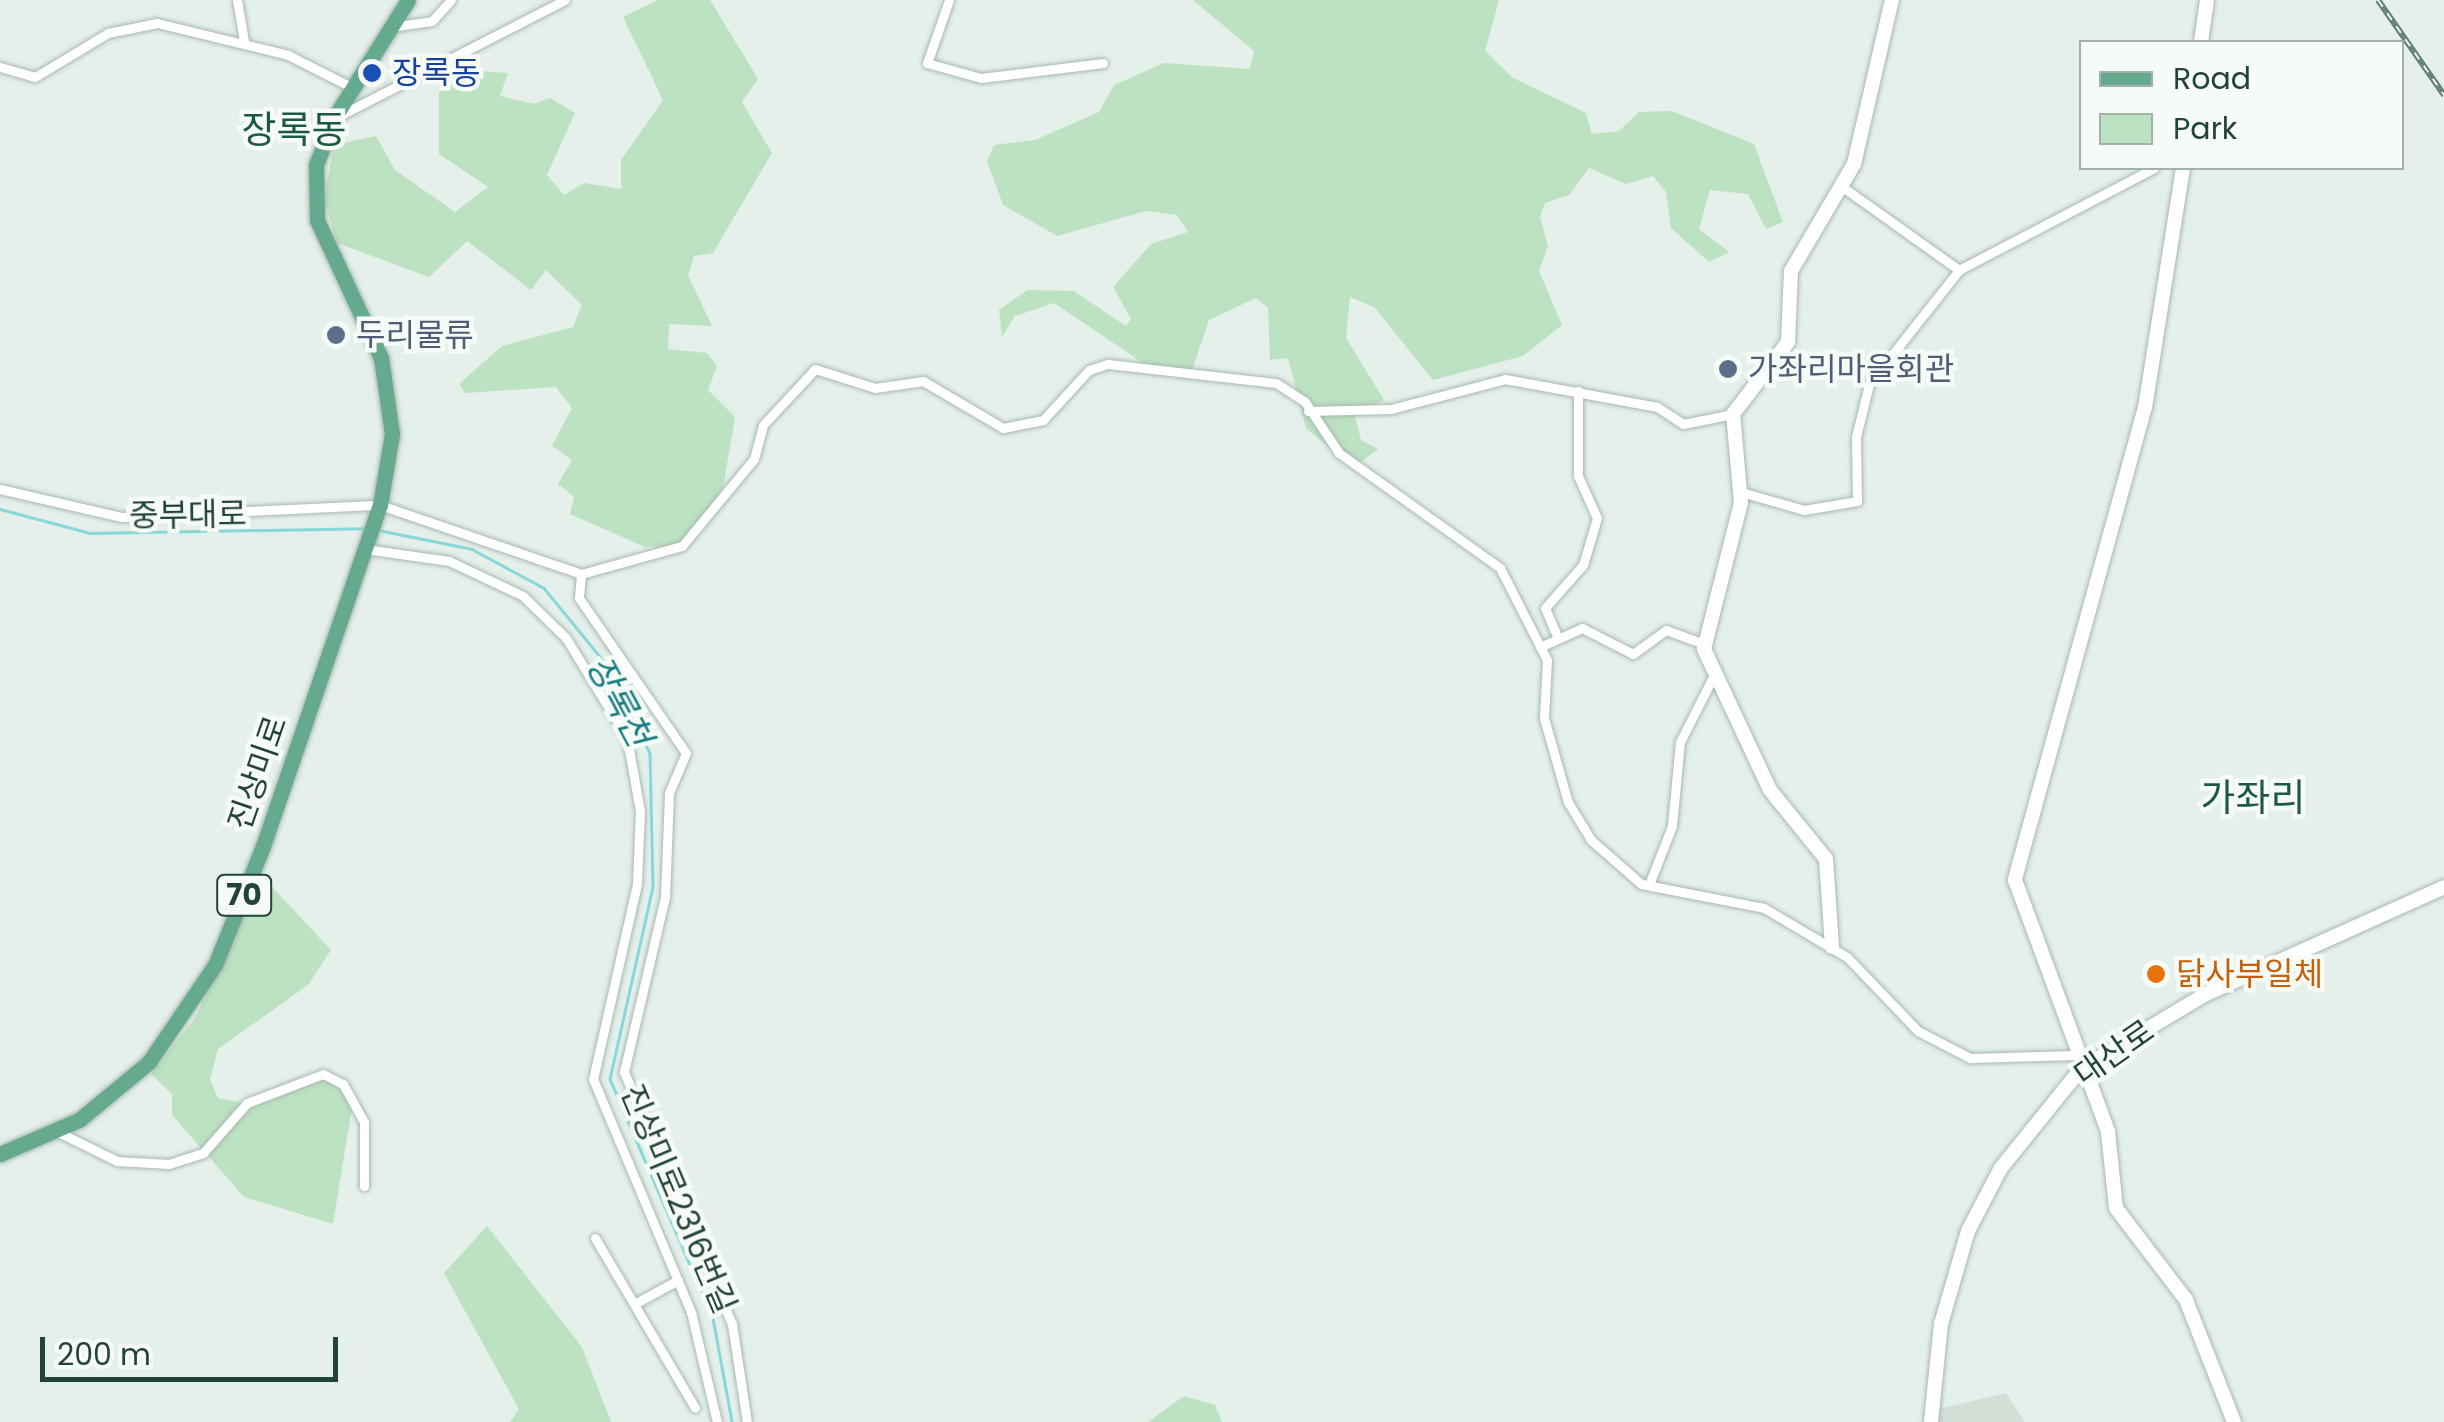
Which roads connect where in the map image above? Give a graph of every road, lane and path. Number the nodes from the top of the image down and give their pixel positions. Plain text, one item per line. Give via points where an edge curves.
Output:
1 (237, 0) edge
2 (408, 0) edge
3 (451, 0) edge
4 (565, 0) edge
5 (949, 0) edge
6 (1892, 0) edge
7 (2208, 0) edge
8 (390, 27) junction
9 (2201, 40) edge
10 (244, 41) junction
11 (1103, 63) dead end
12 (0, 67) edge
13 (354, 88) junction
14 (334, 118) junction
15 (2150, 170) edge
16 (2183, 170) edge
17 (1844, 188) junction
18 (1960, 270) junction
19 (1578, 391) junction
20 (1308, 410) junction
21 (1733, 414) junction
22 (0, 489) edge
23 (1741, 492) junction
24 (379, 508) junction
25 (366, 547) junction
26 (580, 574) junction
27 (1558, 636) junction
28 (1704, 644) junction
29 (1540, 647) junction
30 (1714, 678) junction
31 (1650, 882) junction
32 (2444, 887) edge
33 (1832, 947) junction
34 (2078, 1062) junction
35 (58, 1132) junction
36 (0, 1154) edge
37 (364, 1186) dead end
38 (594, 1238) dead end
39 (678, 1280) junction
40 (636, 1303) junction
41 (695, 1408) dead end
42 (717, 1422) edge
43 (747, 1422) edge
44 (1931, 1422) edge
45 (2234, 1422) edge

1 - 10 street
2 - 8 main road, 70
3 - 8 street via 432,21
4 - 14 street
5 - 11 street via 927,63 982,78
6 - 17 street
7 - 9 street
8 - 13 main road, 70
10 - 12 street via 138,24 35,77
10 - 13 street
13 - 14 main road, 70
14 - 24 main road, 70 via 315,202 330,258 388,377 392,434
15 - 18 street
16 - 34 street via 2146,407 2015,880
17 - 18 street
17 - 21 street via 1791,271 1788,342
18 - 23 street via 1869,384 1856,437 1857,501 1804,510
19 - 20 street via 1505,379 1391,409
19 - 21 street via 1657,408 1683,424
19 - 27 street via 1578,476 1597,518 1583,565 1545,608
20 - 26 street via 1276,382 1108,364 1089,370 1043,420 1003,428 923,381 874,388 815,369 763,425 754,459 682,546
20 - 29 street via 1339,453 1487,554
21 - 23 street
22 - 24 street, 중부대로 via 121,517
23 - 28 street
24 - 25 main road, 70
24 - 26 street
25 - 35 main road, 진상미로 / 70 via 215,965 150,1062
25 - 39 street via 448,561 523,596 566,638 627,738 640,810 637,884 594,1079
26 - 43 street, 진상미로2316번길 via 579,598 686,752 670,784 664,898 624,1072 732,1324
27 - 28 street via 1596,630 1633,654 1666,630
27 - 29 street
28 - 30 street
29 - 31 street via 1544,718 1568,802 1590,840
30 - 31 street via 1680,742 1672,826
30 - 33 street via 1770,790 1826,859
31 - 33 street via 1764,908
32 - 34 street, 대산로 via 2204,995
33 - 34 street via 1941,1046 1997,1061
34 - 44 street, 대산로 via 2015,1147 1968,1231 1940,1324
34 - 45 street via 2108,1132 2116,1208 2186,1300
35 - 36 main road, 진상미로 / 70
35 - 37 street via 117,1161 169,1164 203,1153 247,1103 323,1074 343,1084 364,1122
38 - 40 street
39 - 40 street
39 - 42 street
40 - 41 street

